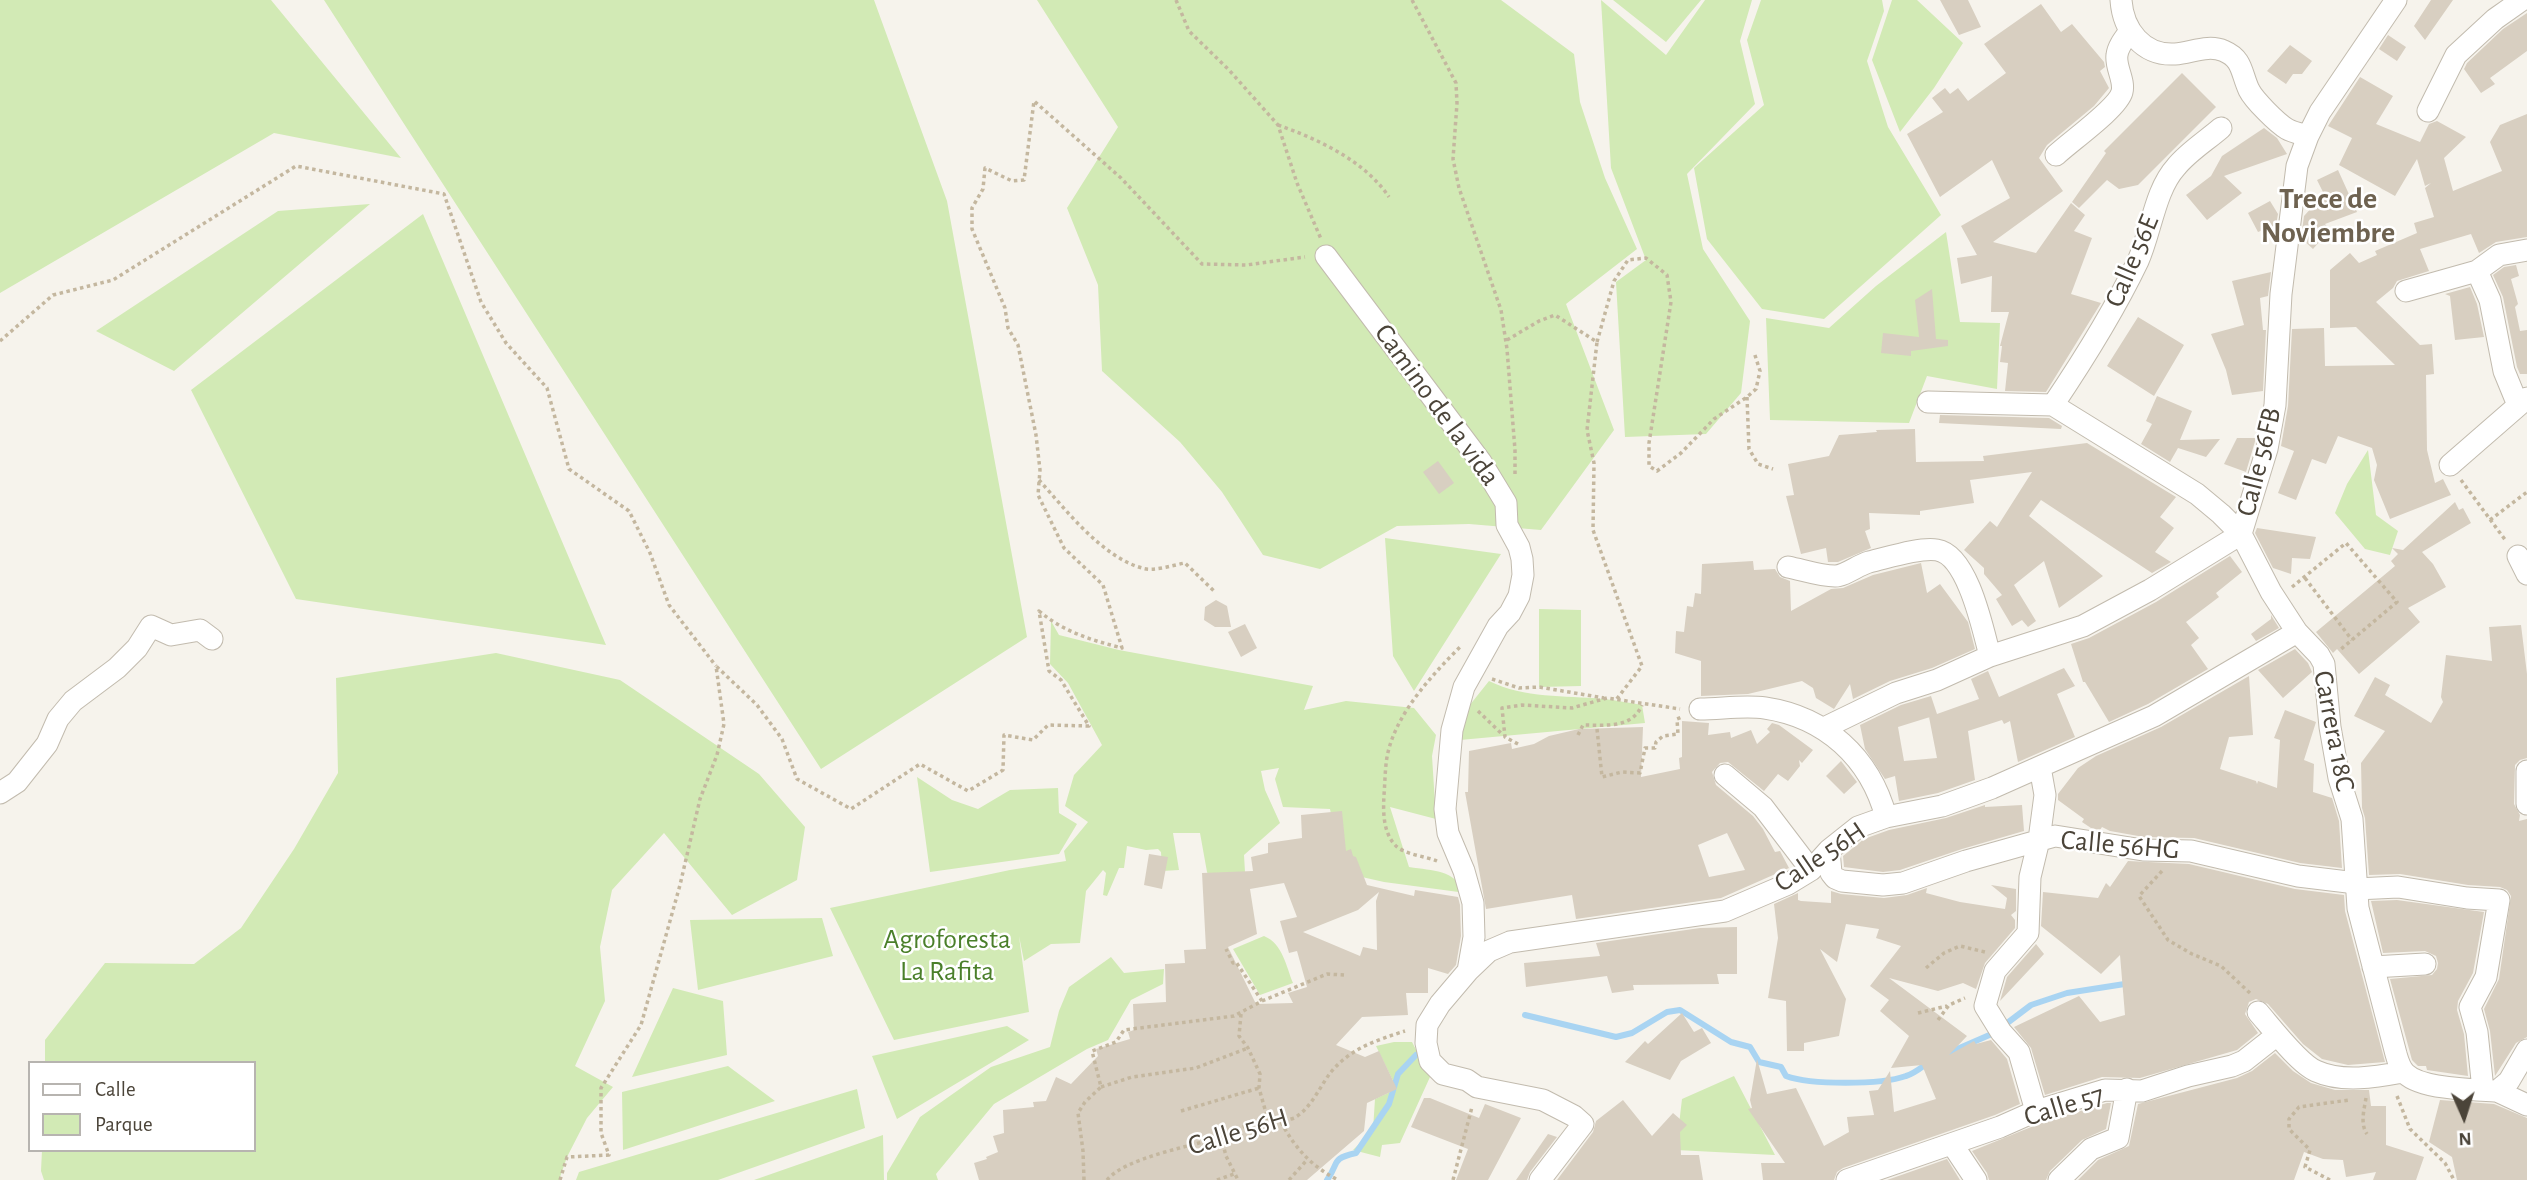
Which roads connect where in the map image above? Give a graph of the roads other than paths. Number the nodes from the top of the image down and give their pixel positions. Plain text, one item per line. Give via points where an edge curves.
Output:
1 (2121, 0) edge
2 (2396, 0) edge
3 (2522, 0) edge
4 (2130, 31) junction
5 (2428, 111) dead end
6 (2221, 128) dead end
7 (2308, 136) junction
8 (2056, 155) dead end
9 (2527, 250) edge
10 (1326, 256) road end
11 (2477, 271) junction
12 (2406, 291) dead end
13 (2523, 401) edge
14 (1928, 402) dead end
15 (2053, 405) junction
16 (2449, 465) road end
17 (2241, 534) junction
18 (1788, 567) dead end
19 (2297, 632) junction
20 (212, 639) dead end
21 (1990, 656) junction
22 (1700, 709) road end
23 (1824, 728) junction
24 (2040, 767) junction
25 (2527, 771) edge
26 (1725, 775) dead end
27 (0, 793) edge
28 (2527, 804) edge
29 (1886, 817) junction
30 (2039, 839) junction
31 (1829, 850) junction
32 (1811, 870) junction
33 (2356, 886) junction
34 (2426, 964) dead end
35 (2373, 967) junction
36 (1468, 971) junction
37 (2258, 1012) road end
38 (2277, 1035) junction
39 (2527, 1050) edge
40 (2410, 1076) junction
41 (2127, 1090) junction
42 (2487, 1090) junction
43 (2527, 1105) edge
44 (2036, 1111) junction
45 (1952, 1144) junction
46 (1541, 1180) edge
47 (1847, 1180) edge
48 (1976, 1180) edge
49 (2059, 1180) edge

1 - 4 street
2 - 7 street, Calle 56FB
3 - 5 street via 2456,55
4 - 7 street via 2152,51 2174,54 2209,48 2233,56 2258,102 2287,129
4 - 8 street via 2116,57 2123,90 2114,108
6 - 15 street, Calle 56E via 2175,167 2158,198 2151,230 2121,295
7 - 17 street, Calle 56FB via 2297,166 2288,220 2275,405
9 - 11 street via 2499,256
10 - 36 street, Camino de la vida via 1482,462 1506,503 1507,525 1522,559 1519,596 1461,693 1452,730 1445,809 1448,833 1473,903
11 - 12 street
11 - 13 street via 2490,300 2504,371
13 - 16 street
14 - 15 street
15 - 17 street, Carrera 18C via 2197,494
17 - 19 street, Carrera 18C
17 - 21 street, Calle 56FB via 2083,626
18 - 21 street via 1837,577 1860,565 1937,550 1954,559 1972,590
19 - 24 street, Calle 56H via 2154,716
19 - 33 street, Carrera 18C via 2324,664 2339,778 2353,819
20 - 27 street via 200,631 171,635 151,626 117,668 73,701 17,782
21 - 23 street, Calle 56FB
22 - 23 street via 1763,708
23 - 29 street via 1857,760
24 - 29 street, Calle 56H via 1942,806
24 - 30 street via 2045,795
25 - 28 street
26 - 32 street via 1763,807
29 - 31 street, Calle 56H via 1857,827
30 - 31 street, Calle 56HG via 1903,883 1883,885 1835,878
30 - 33 street, Calle 56HG via 2065,836 2135,849 2191,851
30 - 44 street via 2030,877 2028,933 1993,980 1985,1006 2019,1052
31 - 32 street, Calle 56H
32 - 36 street, Calle 56H via 1725,911 1510,942 1489,951
33 - 35 street, Carrera 18C
33 - 42 street, Calle 56HG via 2499,900 2486,977 2470,1010
34 - 35 street
35 - 40 street, Carrera 18C via 2396,1054
36 - 46 street, Calle 56H via 1427,1025 1430,1061 1443,1074 1477,1087 1543,1100 1583,1124
37 - 38 street
38 - 40 street via 2316,1072 2365,1078
38 - 41 street, Calle 57 via 2232,1066 2142,1091
39 - 42 street via 2508,1081
40 - 42 street
41 - 44 street, Calle 57 via 2105,1090
41 - 49 street via 2118,1138 2091,1149
42 - 43 street
44 - 45 street, Calle 57
45 - 47 street, Calle 57
45 - 48 street

